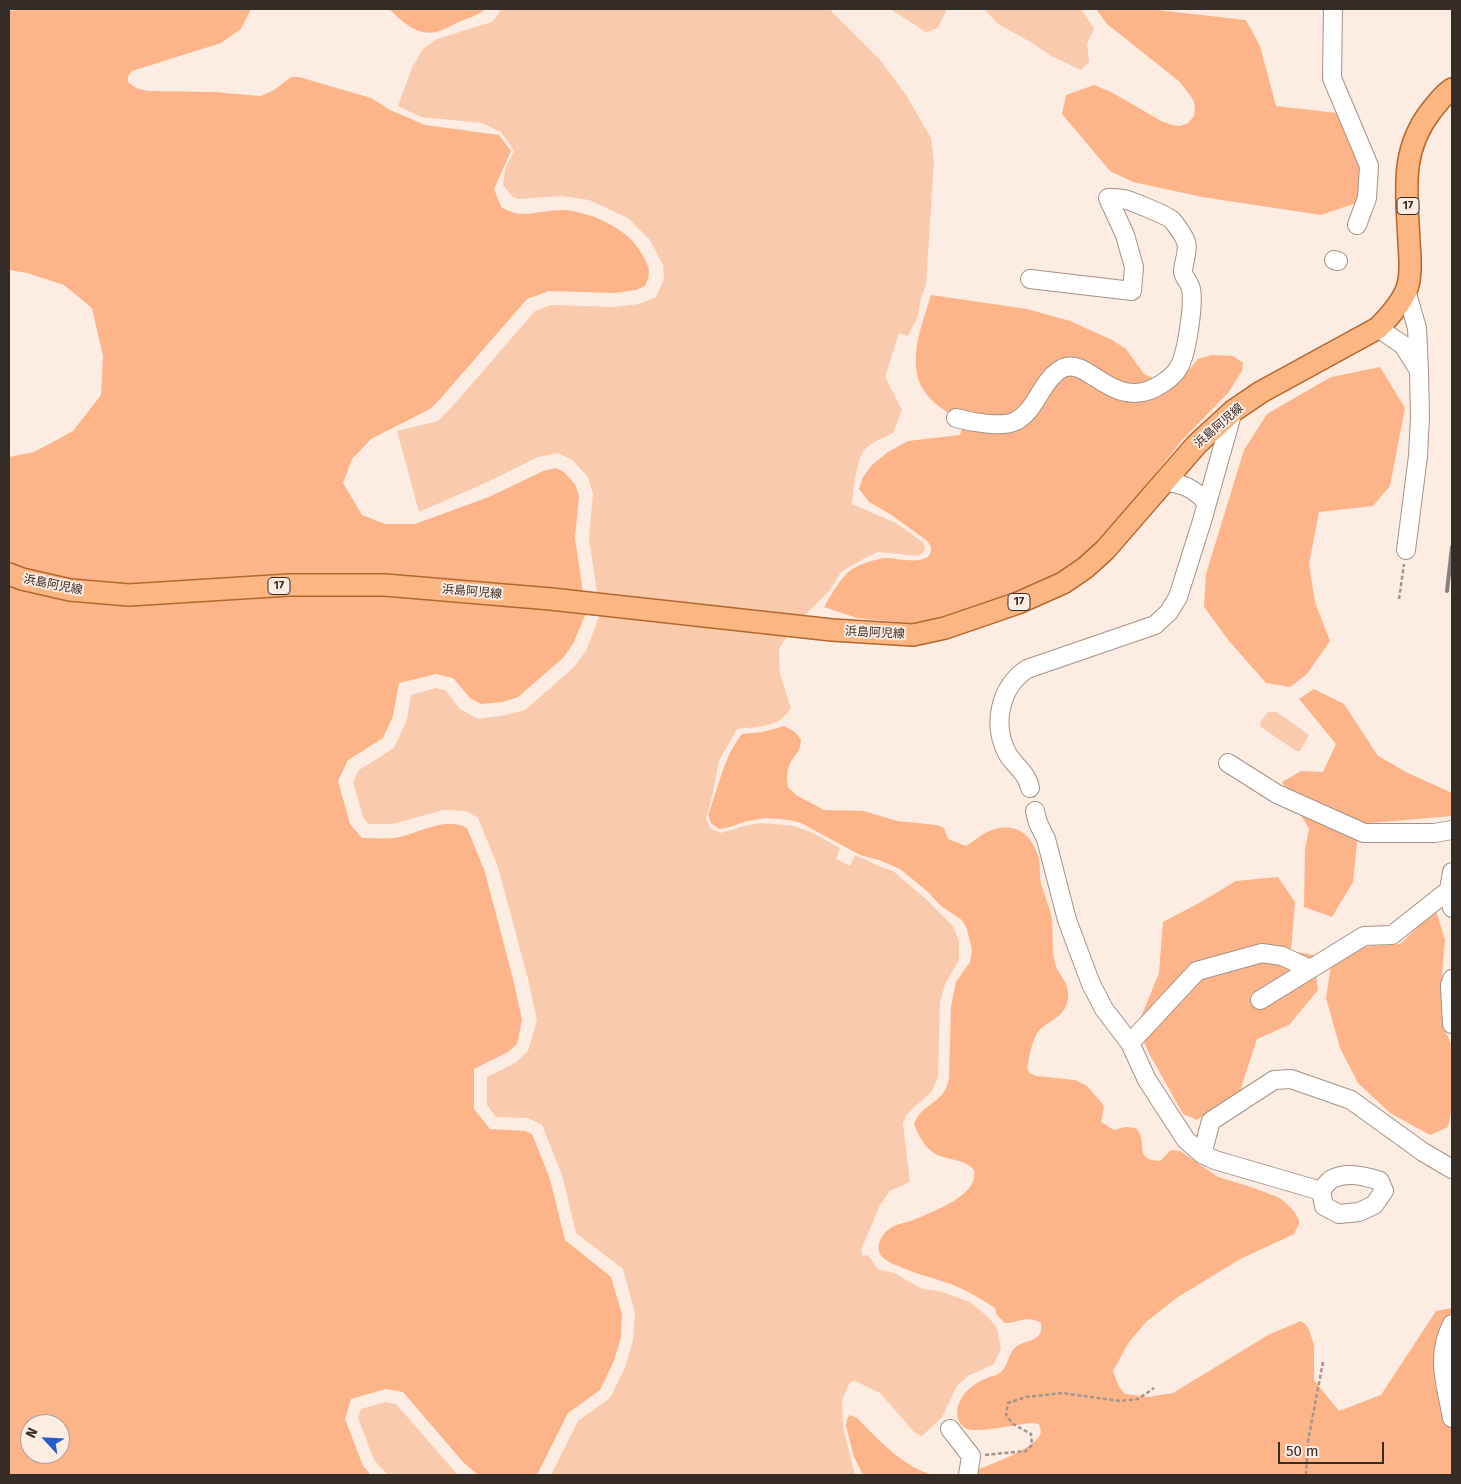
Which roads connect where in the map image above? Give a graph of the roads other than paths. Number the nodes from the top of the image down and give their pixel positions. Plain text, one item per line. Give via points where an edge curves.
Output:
1 (1333, 9) edge
2 (1452, 89) edge
3 (1357, 225) dead end
4 (1030, 279) dead end
5 (1406, 290) junction
6 (1378, 328) junction
7 (1419, 372) junction
8 (1233, 411) junction
9 (956, 418) dead end
10 (1164, 482) junction
11 (1207, 502) junction
12 (1406, 550) road end
13 (9, 574) edge
14 (1228, 762) dead end
15 (1030, 788) dead end
16 (1035, 811) dead end
17 (1452, 830) edge
18 (1452, 872) edge
19 (1449, 890) junction
20 (1452, 908) edge
21 (1310, 969) junction
22 (1452, 979) edge
23 (1260, 1000) dead end
24 (1451, 1002) edge
25 (1452, 1024) edge
26 (1130, 1042) junction
27 (1202, 1154) junction
28 (1452, 1169) edge
29 (1321, 1191) dead end
30 (1452, 1324) edge
31 (1449, 1390) edge
32 (1452, 1414) edge
33 (950, 1429) dead end
34 (968, 1475) edge

1 - 3 street via 1332,78 1369,166 1367,198
2 - 5 main road, 浜島阿児線 / 17 via 1442,96 1422,123 1411,147 1407,174 1410,270
4 - 9 street via 1132,291 1134,267 1126,235 1108,198 1125,199 1170,218 1187,243 1183,274 1192,288 1190,319 1179,367 1154,388 1129,393 1112,388 1070,366 1058,371 1028,411 1015,422 974,423
5 - 6 main road, 浜島阿児線 / 17
5 - 7 street via 1416,328
6 - 7 street via 1403,344
6 - 8 main road, 浜島阿児線 / 17 via 1261,392
7 - 12 street via 1418,456
8 - 10 main road, 浜島阿児線 / 17 via 1197,444
8 - 11 street
10 - 11 street via 1179,483
10 - 13 main road, 浜島阿児線 / 17 via 1105,550 1063,583 954,625 913,635 832,630 552,599 385,585 289,586 129,595 70,590 22,580
11 - 15 street via 1178,597 1169,612 1155,625 1027,669 1010,684 1002,702 1000,736 1016,766 1028,778
14 - 17 street via 1277,794 1364,834
16 - 26 street via 1046,839 1067,920 1091,984 1104,1009
18 - 19 street
19 - 20 street
19 - 21 street via 1392,935 1364,936
21 - 23 street
21 - 26 street via 1282,956 1262,954 1196,971
22 - 24 street
24 - 25 street
26 - 27 street via 1152,1088 1186,1140
27 - 28 street via 1211,1121 1274,1080 1291,1079 1351,1100
27 - 29 street
30 - 31 street via 1443,1349 1442,1367
31 - 32 street
33 - 34 street via 971,1456

